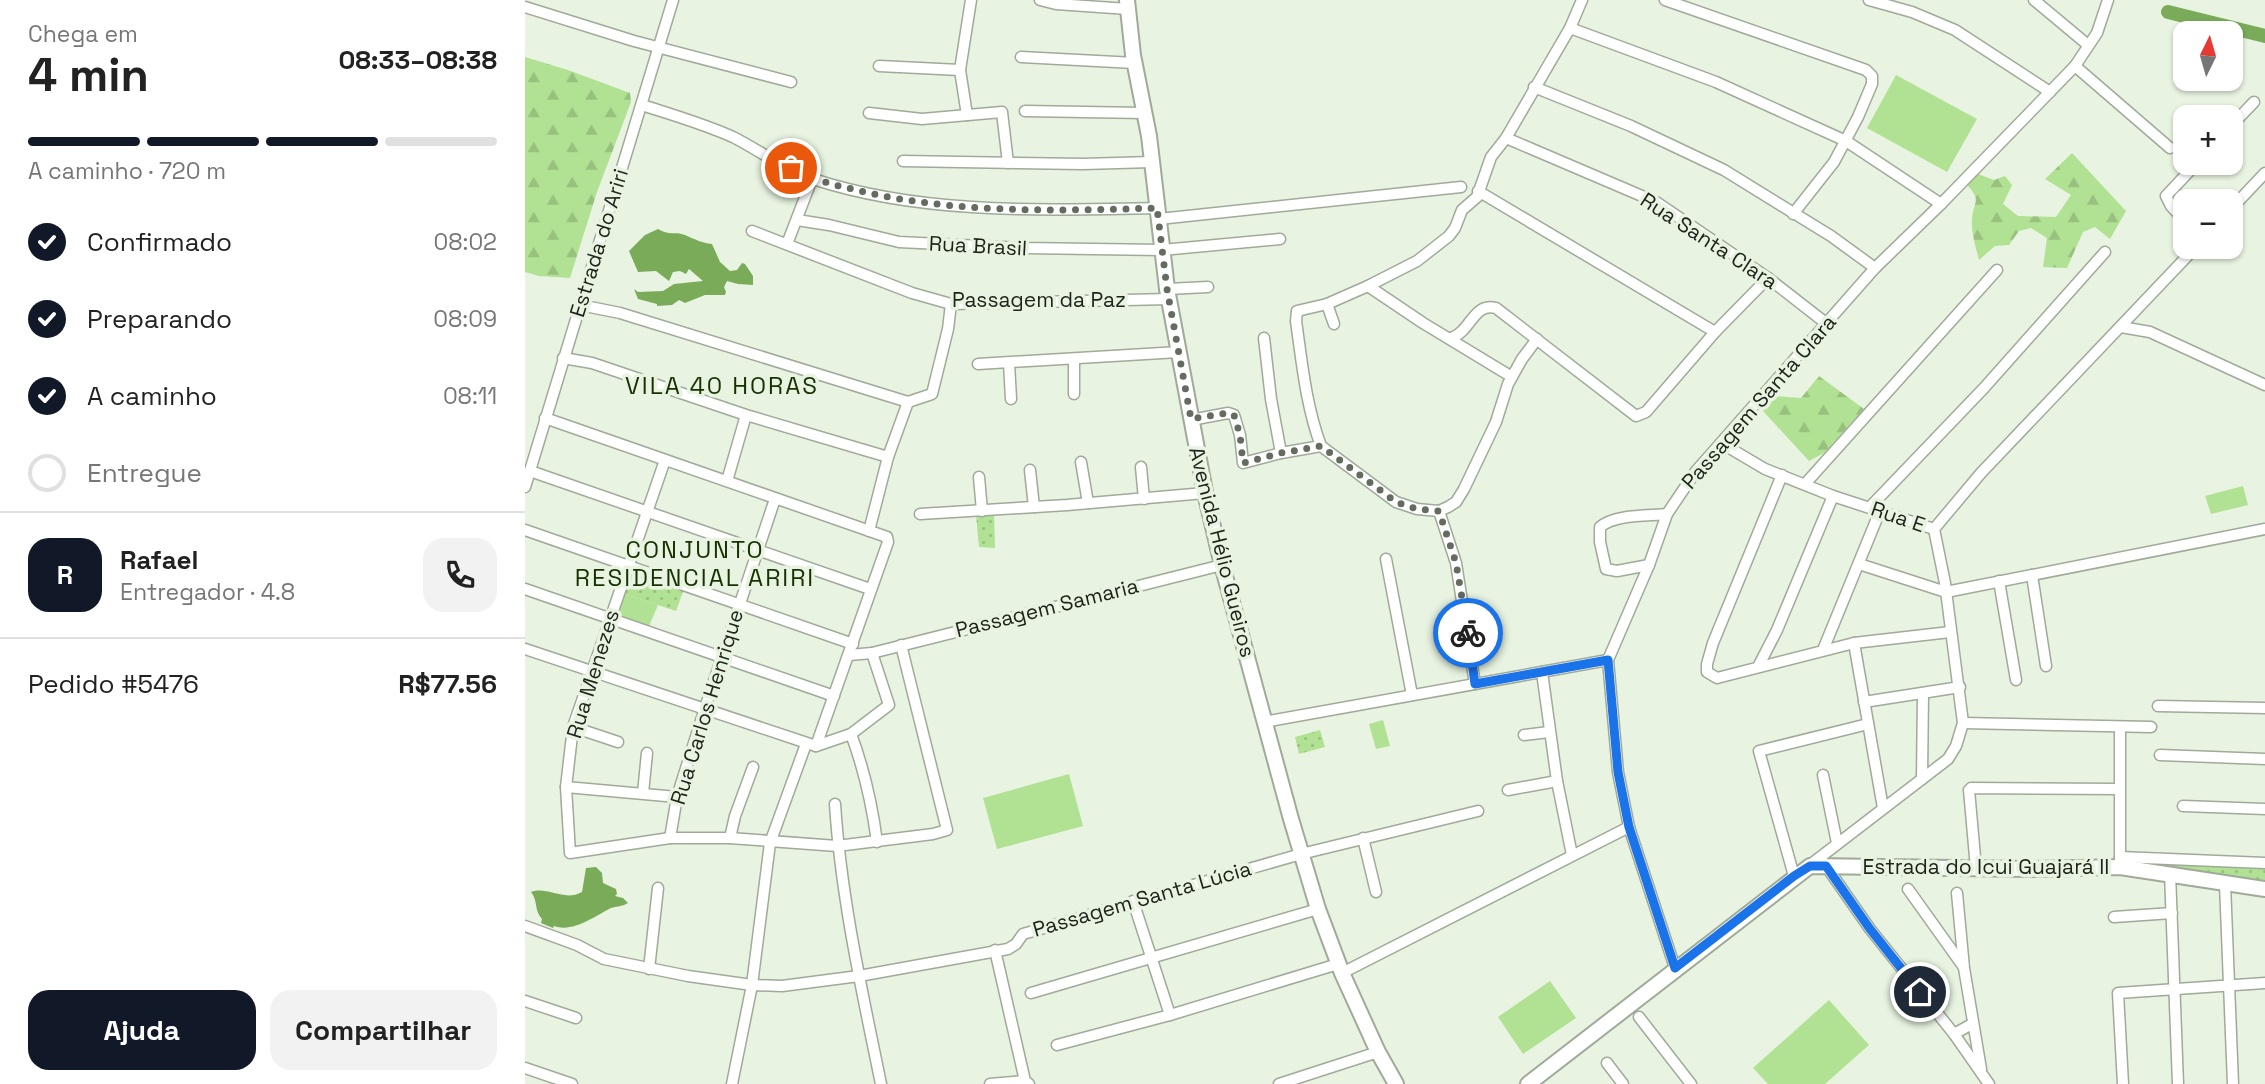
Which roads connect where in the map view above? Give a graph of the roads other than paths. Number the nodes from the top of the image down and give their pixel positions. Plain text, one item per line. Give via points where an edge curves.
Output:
1 (673, 0) edge
2 (971, 0) edge
3 (1040, 0) edge
4 (1582, 0) edge
5 (1665, 0) edge
6 (1870, 0) edge
7 (2034, 0) edge
8 (2108, 0) edge
9 (1128, 4) edge
10 (525, 7) edge
11 (1570, 28) junction
12 (2088, 45) junction
13 (658, 47) junction
14 (1021, 57) dead end
15 (1135, 63) junction
16 (879, 66) dead end
17 (2075, 66) junction
18 (960, 70) junction
19 (791, 82) dead end
20 (1534, 87) junction
21 (2050, 92) junction
22 (2254, 102) dead end
23 (642, 105) junction
24 (1025, 111) dead end
25 (869, 113) dead end
26 (1145, 113) junction
27 (2243, 113) edge
28 (967, 115) junction
29 (1506, 138) junction
30 (1846, 141) junction
31 (2170, 148) dead end
32 (903, 161) dead end
33 (1152, 162) junction
34 (1007, 163) junction
35 (2265, 173) edge
36 (2186, 175) edge
37 (812, 179) junction
38 (1461, 187) dead end
39 (1478, 191) junction
40 (2243, 196) edge
41 (1941, 204) junction
42 (2173, 208) edge
43 (1158, 213) junction
44 (1793, 215) junction
45 (797, 220) junction
46 (752, 231) dead end
47 (1280, 239) dead end
48 (787, 244) junction
49 (1162, 250) junction
50 (2105, 252) dead end
51 (2185, 259) edge
52 (1875, 268) junction
53 (1997, 270) dead end
54 (1768, 278) junction
55 (1369, 286) junction
56 (1208, 287) dead end
57 (1168, 294) junction
58 (951, 304) junction
59 (580, 305) junction
60 (1322, 305) junction
61 (1334, 324) dead end
62 (1827, 324) junction
63 (2121, 327) junction
64 (1714, 332) junction
65 (1264, 338) dead end
66 (1451, 338) junction
67 (1537, 339) junction
68 (1179, 352) junction
69 (563, 358) junction
70 (1074, 360) junction
71 (1009, 363) junction
72 (978, 364) dead end
73 (1512, 376) junction
74 (2265, 385) edge
75 (1074, 394) dead end
76 (1011, 399) dead end
77 (908, 402) junction
78 (747, 415) junction
79 (545, 418) junction
80 (1191, 419) junction
81 (525, 442) edge
82 (1721, 443) junction
83 (537, 446) junction
84 (1321, 446) junction
85 (1281, 453) junction
86 (888, 457) junction
87 (665, 460) junction
88 (1081, 462) dead end
89 (1140, 467) dead end
90 (1030, 470) dead end
91 (530, 471) junction
92 (1782, 475) junction
93 (979, 477) dead end
94 (727, 481) junction
95 (1805, 484) junction
96 (525, 487) edge
97 (1205, 493) junction
98 (1833, 496) junction
99 (775, 499) junction
100 (1144, 499) junction
101 (1088, 503) junction
102 (1034, 507) junction
103 (1875, 509) junction
104 (982, 511) junction
105 (1439, 511) junction
106 (647, 512) junction
107 (920, 514) dead end
108 (1667, 514) junction
109 (2265, 528) edge
110 (1934, 529) junction
111 (525, 530) edge
112 (869, 531) junction
113 (757, 550) junction
114 (1386, 559) dead end
115 (629, 564) junction
116 (1859, 564) junction
117 (1222, 565) junction
118 (1649, 565) junction
119 (2032, 575) junction
120 (1999, 581) junction
121 (525, 589) edge
122 (870, 589) junction
123 (1946, 592) junction
124 (739, 604) junction
125 (609, 619) junction
126 (1950, 632) junction
127 (1854, 643) junction
128 (853, 644) junction
129 (901, 645) junction
130 (1823, 650) junction
131 (526, 652) edge
132 (872, 653) junction
133 (849, 655) junction
134 (721, 657) junction
135 (1608, 660) junction
136 (2046, 666) dead end
137 (1758, 667) junction
138 (592, 671) junction
139 (1542, 672) junction
140 (2016, 680) dead end
141 (1475, 684) junction
142 (1959, 687) junction
143 (1923, 693) junction
144 (1412, 695) junction
145 (834, 696) junction
146 (1864, 702) junction
147 (2158, 706) dead end
148 (705, 708) junction
149 (2265, 708) edge
150 (1264, 722) junction
151 (1963, 723) junction
152 (1868, 724) junction
153 (573, 727) junction
154 (2120, 727) junction
155 (2151, 727) dead end
156 (1549, 733) junction
157 (851, 734) junction
158 (1524, 735) dead end
159 (618, 742) dead end
160 (811, 745) junction
161 (646, 753) dead end
162 (2160, 755) dead end
163 (2265, 758) edge
164 (753, 767) dead end
165 (1823, 775) dead end
166 (1922, 779) junction
167 (1557, 781) junction
168 (566, 787) junction
169 (2119, 789) junction
170 (1509, 790) dead end
171 (643, 793) junction
172 (677, 797) junction
173 (835, 804) dead end
174 (2183, 806) dead end
175 (1883, 808) junction
176 (2265, 809) edge
177 (1478, 811) dead end
178 (1629, 827) junction
179 (670, 838) junction
180 (730, 838) junction
181 (1363, 838) junction
182 (771, 842) junction
183 (877, 842) junction
184 (1837, 843) junction
185 (837, 846) junction
186 (1300, 853) junction
187 (1572, 855) junction
188 (1825, 860) junction
189 (2120, 862) junction
190 (2265, 863) edge
191 (1976, 868) junction
192 (2170, 873) junction
193 (1794, 876) junction
194 (2225, 884) junction
195 (658, 888) dead end
196 (1908, 889) dead end
197 (2265, 889) edge
198 (1376, 892) dead end
199 (1957, 893) dead end
200 (1133, 901) junction
201 (1318, 909) junction
202 (2172, 913) junction
203 (2114, 917) dead end
204 (525, 926) edge
205 (995, 950) junction
206 (1151, 957) junction
207 (1675, 968) junction
208 (1964, 968) junction
209 (649, 969) junction
210 (1340, 969) junction
211 (859, 976) junction
212 (2265, 983) edge
213 (2230, 984) junction
214 (752, 985) junction
215 (2175, 989) junction
216 (1031, 993) dead end
217 (528, 1002) edge
218 (525, 1014) edge
219 (1170, 1015) junction
220 (1639, 1017) dead end
221 (576, 1018) dead end
222 (1972, 1024) junction
223 (1954, 1034) junction
224 (1057, 1045) dead end
225 (1378, 1052) junction
226 (1607, 1063) dead end
227 (525, 1068) edge
228 (1982, 1073) junction
229 (1027, 1082) edge
230 (572, 1084) edge
231 (732, 1084) edge
232 (881, 1084) edge
233 (990, 1084) edge
234 (1279, 1084) edge
235 (1396, 1084) edge
236 (1528, 1084) edge
237 (1623, 1084) edge
238 (1691, 1084) edge
239 (1989, 1084) edge
240 (2123, 1084) edge
241 (2179, 1084) edge
242 (2233, 1084) edge

1 - 13 street, Estrada do Ariri
2 - 18 street
3 - 9 street
4 - 11 street
5 - 30 street via 1866,70 1872,84
6 - 21 street via 1955,30
7 - 12 street
8 - 12 street, Passagem Santa Clara
9 - 15 main road, Avenida Hélio Gueiros
10 - 13 street
11 - 20 street
11 - 30 street via 1716,82
12 - 17 street, Passagem Santa Clara
13 - 19 street
13 - 23 street, Estrada do Ariri
14 - 15 street
15 - 26 main road, Avenida Hélio Gueiros
16 - 18 street
17 - 21 street, Passagem Santa Clara
17 - 31 street
18 - 28 street
20 - 29 street
20 - 44 street via 1724,170
21 - 41 street, Passagem Santa Clara
22 - 27 street
23 - 37 street via 733,138
23 - 59 street, Estrada do Ariri
24 - 26 street
25 - 28 street via 922,119
26 - 33 main road, Avenida Hélio Gueiros
28 - 34 street via 1002,112
29 - 39 street via 1491,158
29 - 54 street, Rua Santa Clara via 1656,202
30 - 41 street
30 - 44 street
32 - 34 street
33 - 34 street
33 - 43 main road, Avenida Hélio Gueiros
35 - 40 street
36 - 42 street via 2166,196
37 - 43 street via 926,203
37 - 45 street
38 - 43 street
39 - 55 street via 1440,244
39 - 64 street
41 - 52 street, Passagem Santa Clara
43 - 49 main road, Avenida Hélio Gueiros
44 - 52 street
45 - 48 street
45 - 49 street, Rua Brasil via 899,242
46 - 48 street, Passagem da Paz
47 - 49 street, Rua Brasil
48 - 58 street, Passagem da Paz
49 - 57 main road, Avenida Hélio Gueiros
50 - 103 street
51 - 63 street
52 - 62 street, Passagem Santa Clara
53 - 95 street
54 - 62 street, Rua Santa Clara
54 - 64 street
55 - 60 street
55 - 66 street
56 - 57 street, Passagem da Paz
57 - 58 street, Passagem da Paz
57 - 68 main road, Avenida Hélio Gueiros
58 - 77 street via 932,394
59 - 69 street, Estrada do Ariri
59 - 77 street via 620,313
60 - 61 street
60 - 84 street via 1300,310 1296,317 1312,423
62 - 82 street, Passagem Santa Clara
63 - 74 street via 2150,332
63 - 110 street via 1981,472
64 - 67 street via 1646,412 1636,416
65 - 85 street
66 - 67 street via 1490,306
66 - 73 street
67 - 73 street
68 - 70 street
68 - 80 main road, Avenida Hélio Gueiros
69 - 78 street via 592,362
69 - 79 street, Estrada do Ariri
70 - 71 street
70 - 75 street
71 - 72 street
71 - 76 street
73 - 105 street via 1485,448 1456,502
77 - 86 street
78 - 86 street
78 - 94 street
79 - 83 street, Estrada do Ariri
79 - 87 street
80 - 85 street via 1234,415 1243,463
80 - 97 main road, Avenida Hélio Gueiros
81 - 83 street
82 - 92 street, Rua E
82 - 108 street, Passagem Santa Clara
83 - 91 street, Estrada do Ariri
84 - 85 street
84 - 105 street via 1396,502
86 - 112 street
87 - 94 street
87 - 106 street, Rua Menezes
88 - 101 street
89 - 100 street
90 - 102 street
91 - 96 street, Estrada do Ariri
91 - 106 street
92 - 95 street, Rua E
92 - 137 street via 1707,672 1717,678
93 - 104 street
94 - 99 street
95 - 98 street, Rua E
97 - 100 street
97 - 117 main road, Avenida Hélio Gueiros
98 - 103 street, Rua E
98 - 137 street
99 - 112 street
99 - 113 street, Rua Carlos Henrique
100 - 101 street
101 - 102 street
102 - 104 street
103 - 110 street, Rua E
103 - 116 street
104 - 107 street
105 - 141 street via 1456,563
106 - 113 street
106 - 115 street, Rua Menezes
108 - 118 street, Passagem Santa Clara
108 - 118 street via 1619,519 1600,527 1606,569
109 - 119 street
110 - 123 street, Rua E
111 - 115 street
112 - 122 street via 887,537 888,542
113 - 122 street
113 - 124 street, Rua Carlos Henrique
114 - 144 street
115 - 124 street
115 - 125 street, Rua Menezes
116 - 123 street
116 - 130 street
117 - 129 street, Passagem Samaria
117 - 150 main road, Avenida Hélio Gueiros
118 - 135 street, Passagem Santa Clara
119 - 120 street
119 - 136 street
120 - 123 street
120 - 140 street
121 - 125 street
122 - 128 street
123 - 126 street, Rua E
124 - 128 street
124 - 134 street, Rua Carlos Henrique
125 - 134 street
125 - 138 street, Rua Menezes
126 - 127 street
126 - 142 street, Rua E
127 - 130 street
127 - 146 street
128 - 133 street
129 - 132 street, Passagem Samaria
129 - 183 street via 947,830
130 - 137 street
131 - 138 street
132 - 133 street, Passagem Samaria
132 - 157 street via 889,705
133 - 145 street
134 - 145 street
134 - 148 street, Rua Carlos Henrique
135 - 139 street
135 - 178 street, Passagem Santa Clara via 1618,772
138 - 148 street
138 - 153 street, Rua Menezes
139 - 141 street
139 - 156 street
141 - 144 street
142 - 143 street
142 - 151 street, Rua E
143 - 146 street
143 - 166 street
144 - 150 street
145 - 160 street
146 - 152 street
147 - 149 street
148 - 160 street
148 - 172 street, Rua Carlos Henrique
150 - 186 main road, Avenida Hélio Gueiros
151 - 154 street
151 - 166 street via 1948,759
152 - 175 street
152 - 193 street via 1759,751
153 - 159 street
153 - 168 street, Rua Menezes
154 - 155 street
154 - 169 street
156 - 158 street
156 - 167 street
157 - 160 street
157 - 183 street
160 - 182 street
161 - 171 street
162 - 163 street
164 - 180 street
165 - 184 street
166 - 175 street
167 - 170 street
167 - 187 street
168 - 171 street
168 - 179 street, Rua Menezes via 570,853
169 - 189 street
169 - 191 street via 1971,788
171 - 172 street
172 - 179 street, Rua Carlos Henrique
173 - 185 street
174 - 176 street
175 - 184 street
177 - 181 street, Passagem Santa Lúcia
178 - 187 street
178 - 207 street, Passagem Santa Clara
179 - 180 street
180 - 182 street
181 - 186 street, Passagem Santa Lúcia
181 - 198 street
182 - 185 street
182 - 214 street
183 - 185 street
184 - 188 street
185 - 211 street
186 - 200 street, Passagem Santa Lúcia
186 - 201 main road, Avenida Hélio Gueiros
187 - 210 street
188 - 191 main road, Estrada do Icui Guajará II
188 - 193 main road, Estrada do Icui Guajará II
188 - 223 street via 1870,929
189 - 190 street
189 - 191 main road, Estrada do Icui Guajará II
189 - 192 main road, Estrada do Icui Guajará II
192 - 194 main road, Estrada do Icui Guajará II
192 - 202 street
193 - 207 main road, Estrada do Icui Guajará II
194 - 197 main road, Estrada do Icui Guajará II
194 - 213 street
195 - 209 street
196 - 208 street
199 - 208 street
200 - 205 street, Passagem Santa Lúcia via 1023,934 1012,948
200 - 206 street
201 - 206 street
201 - 210 main road, Avenida Hélio Gueiros
202 - 203 street
202 - 215 street
204 - 209 street, Passagem Santa Lúcia via 604,959
205 - 211 street, Passagem Santa Lúcia
205 - 229 street
206 - 216 street
206 - 219 street
207 - 236 main road, Estrada do Icui Guajará II
208 - 222 street
209 - 214 street, Passagem Santa Lúcia
210 - 219 street
210 - 225 main road, Avenida Hélio Gueiros
211 - 214 street, Passagem Santa Lúcia via 782,986
211 - 232 street
212 - 213 street
213 - 215 street
213 - 242 street
214 - 231 street
215 - 240 street via 2118,993
215 - 241 street
217 - 218 street
217 - 221 street
219 - 224 street
220 - 238 street
222 - 223 street
222 - 228 street
223 - 228 street
225 - 234 street
225 - 235 main road, Avenida Hélio Gueiros
226 - 237 street
227 - 230 street
228 - 239 street
229 - 233 street

